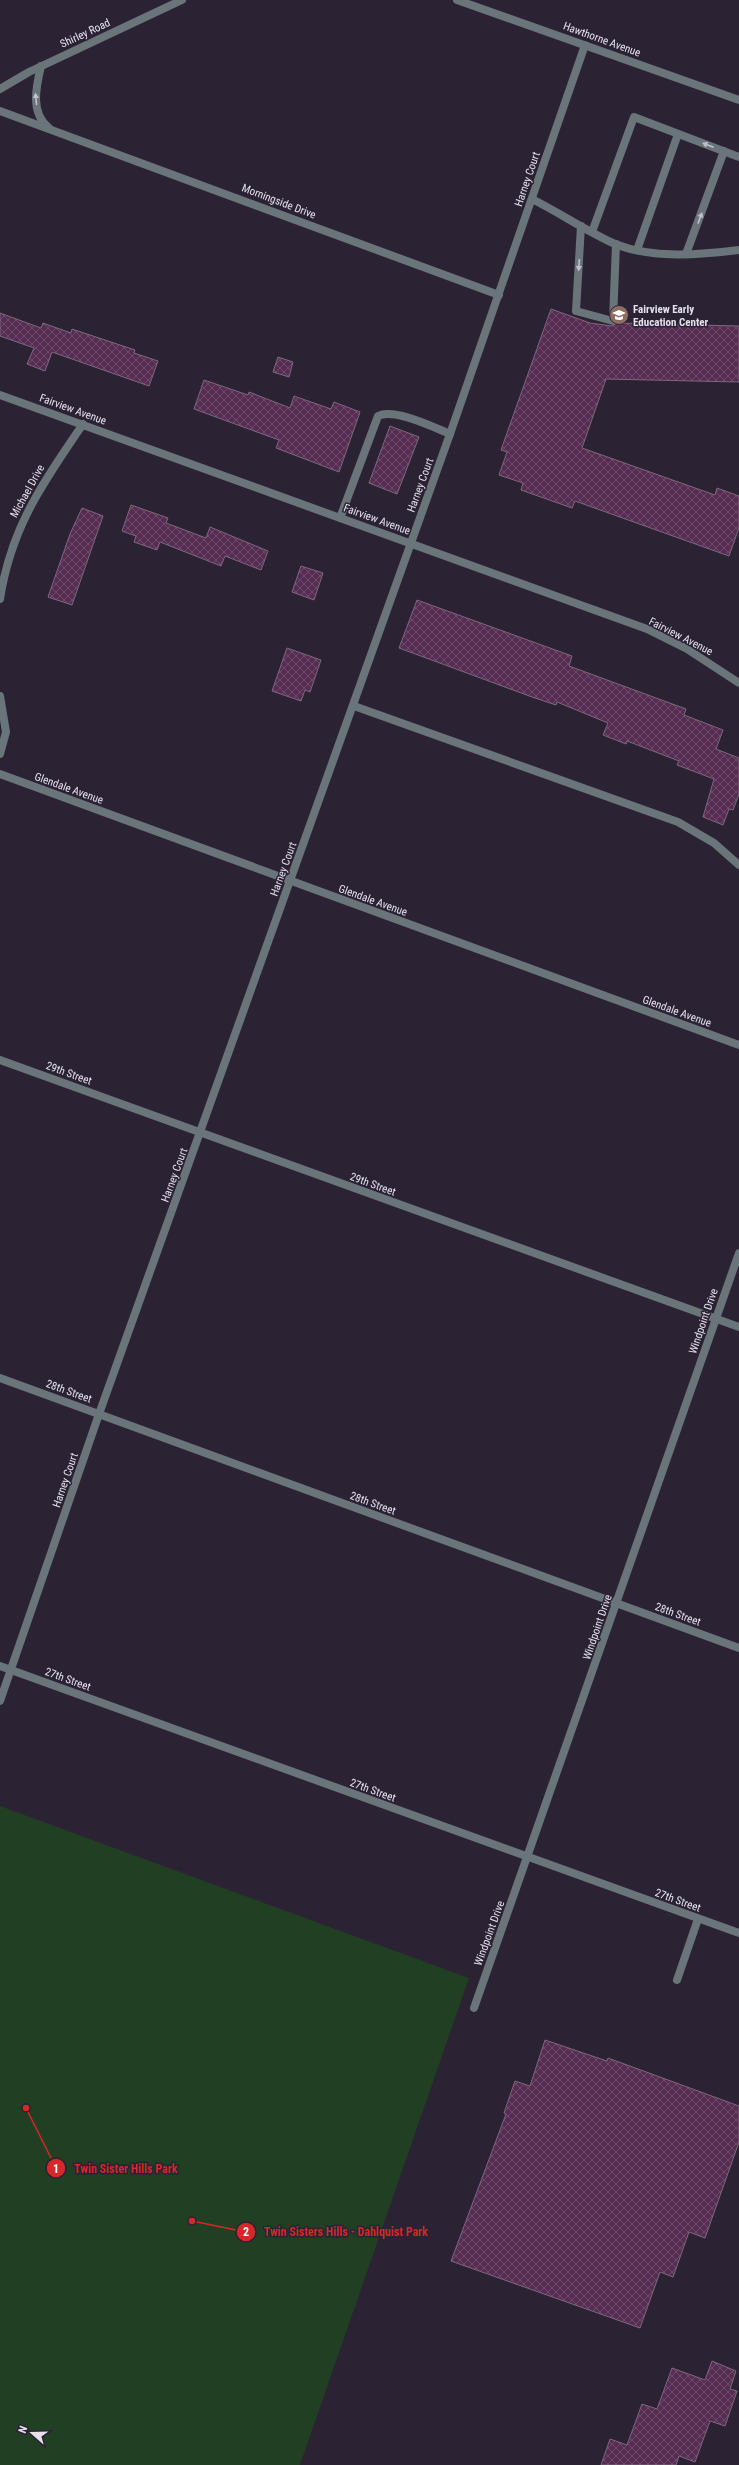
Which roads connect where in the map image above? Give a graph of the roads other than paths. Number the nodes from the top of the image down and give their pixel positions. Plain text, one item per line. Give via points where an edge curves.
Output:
1 (182, 0) edge
2 (457, 0) edge
3 (585, 45) junction
4 (41, 66) junction
5 (0, 89) edge
6 (739, 100) edge
7 (0, 111) edge
8 (50, 129) junction
9 (678, 134) junction
10 (724, 151) junction
11 (739, 157) edge
12 (532, 199) junction
13 (581, 226) junction
14 (592, 232) junction
15 (616, 244) junction
16 (739, 249) edge
17 (637, 250) junction
18 (686, 254) junction
19 (499, 295) junction
20 (0, 394) edge
21 (83, 424) junction
22 (450, 434) junction
23 (340, 518) junction
24 (410, 542) junction
25 (0, 599) edge
26 (739, 683) edge
27 (0, 696) edge
28 (354, 706) junction
29 (0, 754) edge
30 (0, 774) edge
31 (739, 865) edge
32 (290, 882) junction
33 (739, 1045) edge
34 (0, 1060) edge
35 (201, 1133) junction
36 (739, 1253) edge
37 (716, 1319) junction
38 (739, 1327) edge
39 (0, 1378) edge
40 (99, 1414) junction
41 (617, 1603) junction
42 (739, 1648) edge
43 (0, 1666) edge
44 (11, 1670) junction
45 (0, 1701) edge
46 (528, 1858) junction
47 (698, 1918) junction
48 (739, 1933) edge
49 (677, 1980) dead end
50 (474, 2008) dead end

1 - 4 street, Shirley Road
2 - 3 street, Hawthorne Avenue
3 - 6 street, Hawthorne Avenue
3 - 12 street, Harney Court
4 - 5 street, Shirley Road
8 -> 4 street via 40,116 36,104
7 - 8 street, Morningside Drive
8 - 19 street, Morningside Drive
10 -> 9 street
9 - 14 street via 634,117
9 - 17 street
10 - 11 street
18 -> 10 street
12 - 13 street
12 - 19 street, Harney Court
13 - 14 street
13 -> 15 street via 576,311 613,321
14 - 15 street
15 - 17 street
16 - 18 street
17 - 18 street
19 - 22 street, Harney Court
20 - 21 street, Fairview Avenue
21 - 23 street, Fairview Avenue
21 - 25 street, Michael Drive via 28,508 11,552
22 - 23 street via 396,414 385,413 378,416
22 - 24 street, Harney Court
23 - 24 street, Fairview Avenue
24 - 26 street, Fairview Avenue via 652,632 687,649
24 - 28 street, Harney Court
27 - 29 street via 6,732
28 - 31 street via 678,822 714,843
28 - 32 street, Harney Court
30 - 32 street, Glendale Avenue
32 - 33 street, Glendale Avenue
32 - 35 street, Harney Court
34 - 35 street, 29th Street
35 - 37 street, 29th Street
35 - 40 street, Harney Court
36 - 37 street, Windpoint Drive
37 - 38 street, 29th Street
37 - 41 street, Windpoint Drive
39 - 40 street, 28th Street
40 - 41 street, 28th Street
40 - 44 street, Harney Court
41 - 42 street, 28th Street
41 - 46 street, Windpoint Drive
43 - 44 street, 27th Street
44 - 45 street, Harney Court
44 - 46 street, 27th Street
46 - 47 street, 27th Street
46 - 50 street, Windpoint Drive
47 - 48 street, 27th Street
47 - 49 street

